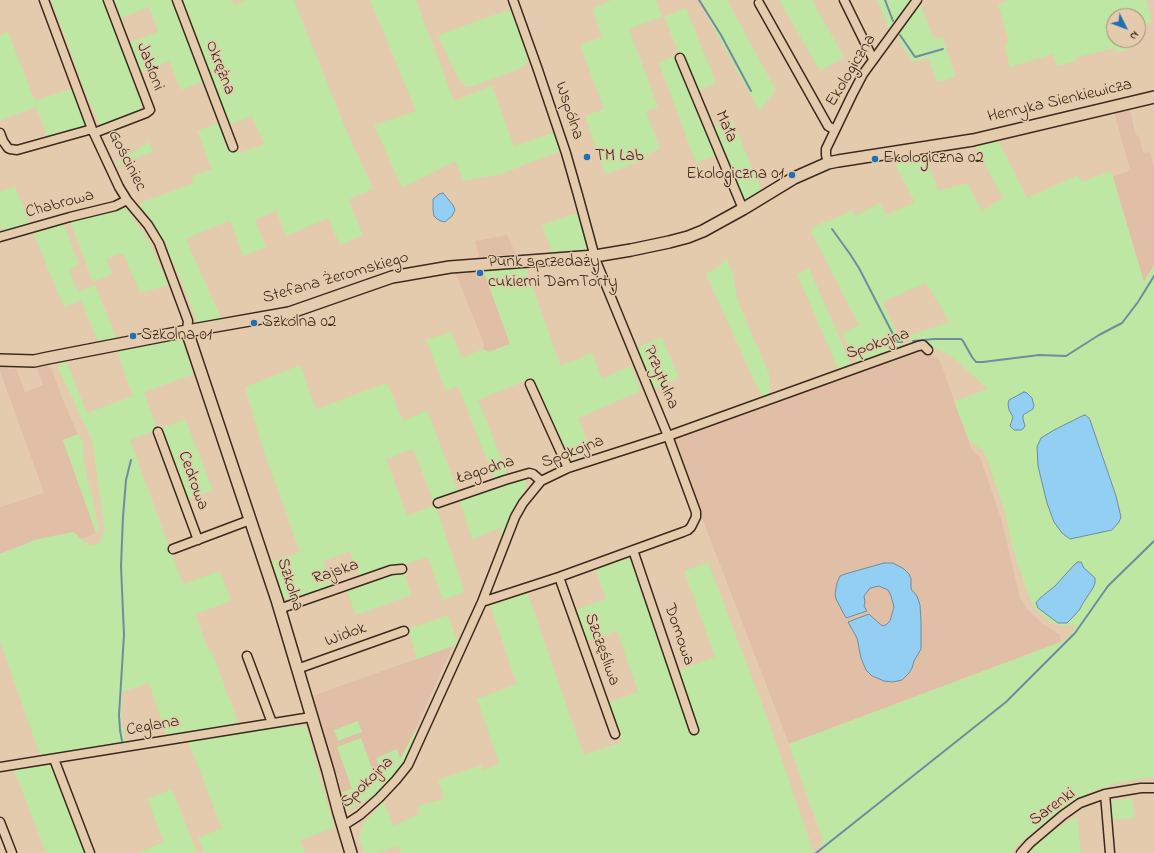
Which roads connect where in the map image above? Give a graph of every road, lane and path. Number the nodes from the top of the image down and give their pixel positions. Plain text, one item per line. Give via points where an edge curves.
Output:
1 (44, 0) edge
2 (108, 0) edge
3 (176, 0) edge
4 (513, 0) edge
5 (844, 0) edge
6 (917, 0) edge
7 (759, 3) dead end
8 (680, 58) dead end
9 (873, 59) junction
10 (1154, 97) edge
11 (835, 130) junction
12 (93, 131) junction
13 (0, 133) edge
14 (973, 140) joint
15 (233, 147) dead end
16 (828, 163) junction
17 (127, 200) junction
18 (743, 209) junction
19 (0, 235) edge
20 (594, 256) junction
21 (187, 331) junction
22 (928, 350) dead end
23 (0, 360) edge
24 (530, 384) dead end
25 (158, 432) dead end
26 (668, 436) junction
27 (568, 468) junction
28 (541, 481) junction
29 (438, 503) dead end
30 (250, 520) junction
31 (198, 540) junction
32 (173, 549) dead end
33 (632, 550) junction
34 (402, 569) dead end
35 (559, 577) junction
36 (482, 602) junction
37 (279, 608) junction
38 (404, 631) dead end
39 (247, 656) dead end
40 (297, 669) junction
41 (311, 717) junction
42 (272, 723) junction
43 (694, 730) dead end
44 (615, 734) dead end
45 (54, 758) junction
46 (0, 767) edge
47 (1154, 788) edge
48 (1105, 794) junction
49 (0, 822) edge
50 (343, 826) junction
51 (12, 853) edge
52 (90, 853) edge
53 (351, 853) edge
54 (1021, 853) edge
55 (1110, 853) edge

1 - 12 street, Gościniec
2 - 12 street, Jabłoni via 150,110
3 - 15 street, Okrężna
4 - 20 street, Wspólna via 566,153
5 - 9 street
6 - 9 street, Ekologiczna
7 - 11 street via 828,126
8 - 18 street, Mała
9 - 11 street, Ekologiczna
10 - 14 street, Henryka Sienkiewicza
11 - 16 street, Ekologiczna via 826,149
12 - 13 street via 17,150 8,148
12 - 17 street, Gościniec
14 - 16 street, Stefana Żeromskiego
16 - 18 street, Stefana Żeromskiego via 800,174
17 - 19 street, Chabrowa via 115,206
17 - 21 street, Gościniec via 159,243 188,321
18 - 20 street, Stefana Żeromskiego via 703,231 680,240
20 - 21 street, Stefana Żeromskiego via 450,267 392,277 289,313
20 - 26 street, Przytulna
21 - 23 street, Stefana Żeromskiego via 34,361
21 - 30 street, Szkolna
22 - 26 street, Spokojna via 923,345 918,346
24 - 27 street
25 - 31 street, Cedrowa
26 - 27 street, Spokojna
26 - 33 street, Przytulna via 696,512 694,522 688,530
27 - 28 street, Spokojna
28 - 29 street, Łagodna via 529,473
28 - 36 street, Spokojna via 522,502
30 - 31 street
30 - 37 street, Szkolna
31 - 32 street
33 - 35 street
33 - 43 street, Domowa
34 - 37 street, Rajska via 390,570
35 - 36 street
35 - 44 street, Szczęśliwa
36 - 50 street, Spokojna via 408,764 379,798
37 - 40 street, Szkolna
38 - 40 street, Widok
39 - 42 street
40 - 41 street, Szkolna
41 - 42 street, Ceglana
41 - 50 street, Szkolna
42 - 45 street, Ceglana
45 - 46 street, Ceglana
45 - 52 street
47 - 48 street, Sarenki
48 - 54 street, Sarenki via 1080,803 1063,814
48 - 55 street
49 - 51 street
50 - 53 street, Szkolna

